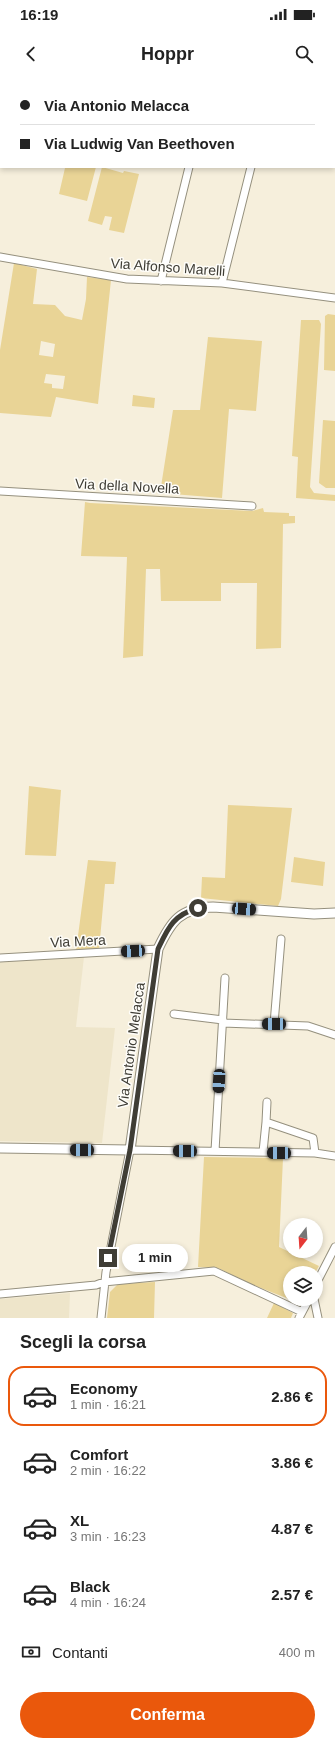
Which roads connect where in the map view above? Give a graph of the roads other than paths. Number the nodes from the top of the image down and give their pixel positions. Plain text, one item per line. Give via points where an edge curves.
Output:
1 (189, 168) edge
2 (251, 168) edge
3 (0, 257) edge
4 (161, 281) junction
5 (222, 283) junction
6 (335, 298) edge
7 (0, 491) edge
8 (252, 506) dead end
9 (335, 912) edge
10 (281, 939) dead end
11 (158, 949) junction
12 (0, 958) edge
13 (225, 978) dead end
14 (174, 1014) dead end
15 (223, 1022) junction
16 (274, 1024) junction
17 (335, 1035) edge
18 (267, 1102) dead end
19 (266, 1122) junction
20 (0, 1148) edge
21 (130, 1150) junction
22 (215, 1151) junction
23 (263, 1152) junction
24 (315, 1153) junction
25 (335, 1156) edge
26 (334, 1251) edge
27 (323, 1271) edge
28 (104, 1282) junction
29 (0, 1294) edge
30 (315, 1306) edge
31 (301, 1315) edge
32 (101, 1318) edge
33 (318, 1318) edge

1 - 4 street
2 - 5 street
3 - 4 street, Via Alfonso Marelli via 128,279
4 - 5 street, Via Alfonso Marelli
5 - 6 street, Via Alfonso Marelli
7 - 8 street, Via della Novella
9 - 11 main road, Via Antonio Melacca via 314,914 198,908 187,911 177,918 164,934
10 - 16 street
11 - 12 street, Via Mera
11 - 21 main road, Via Antonio Melacca
13 - 15 street
14 - 15 street
15 - 16 street
15 - 22 street
16 - 17 street via 308,1026
18 - 19 street
19 - 23 street
19 - 24 street via 313,1138
20 - 21 main road
21 - 22 street
21 - 28 street
22 - 23 street
23 - 24 street
24 - 25 street
26 - 27 street
28 - 29 street via 96,1285
28 - 31 street via 214,1271
28 - 32 street
30 - 33 street

